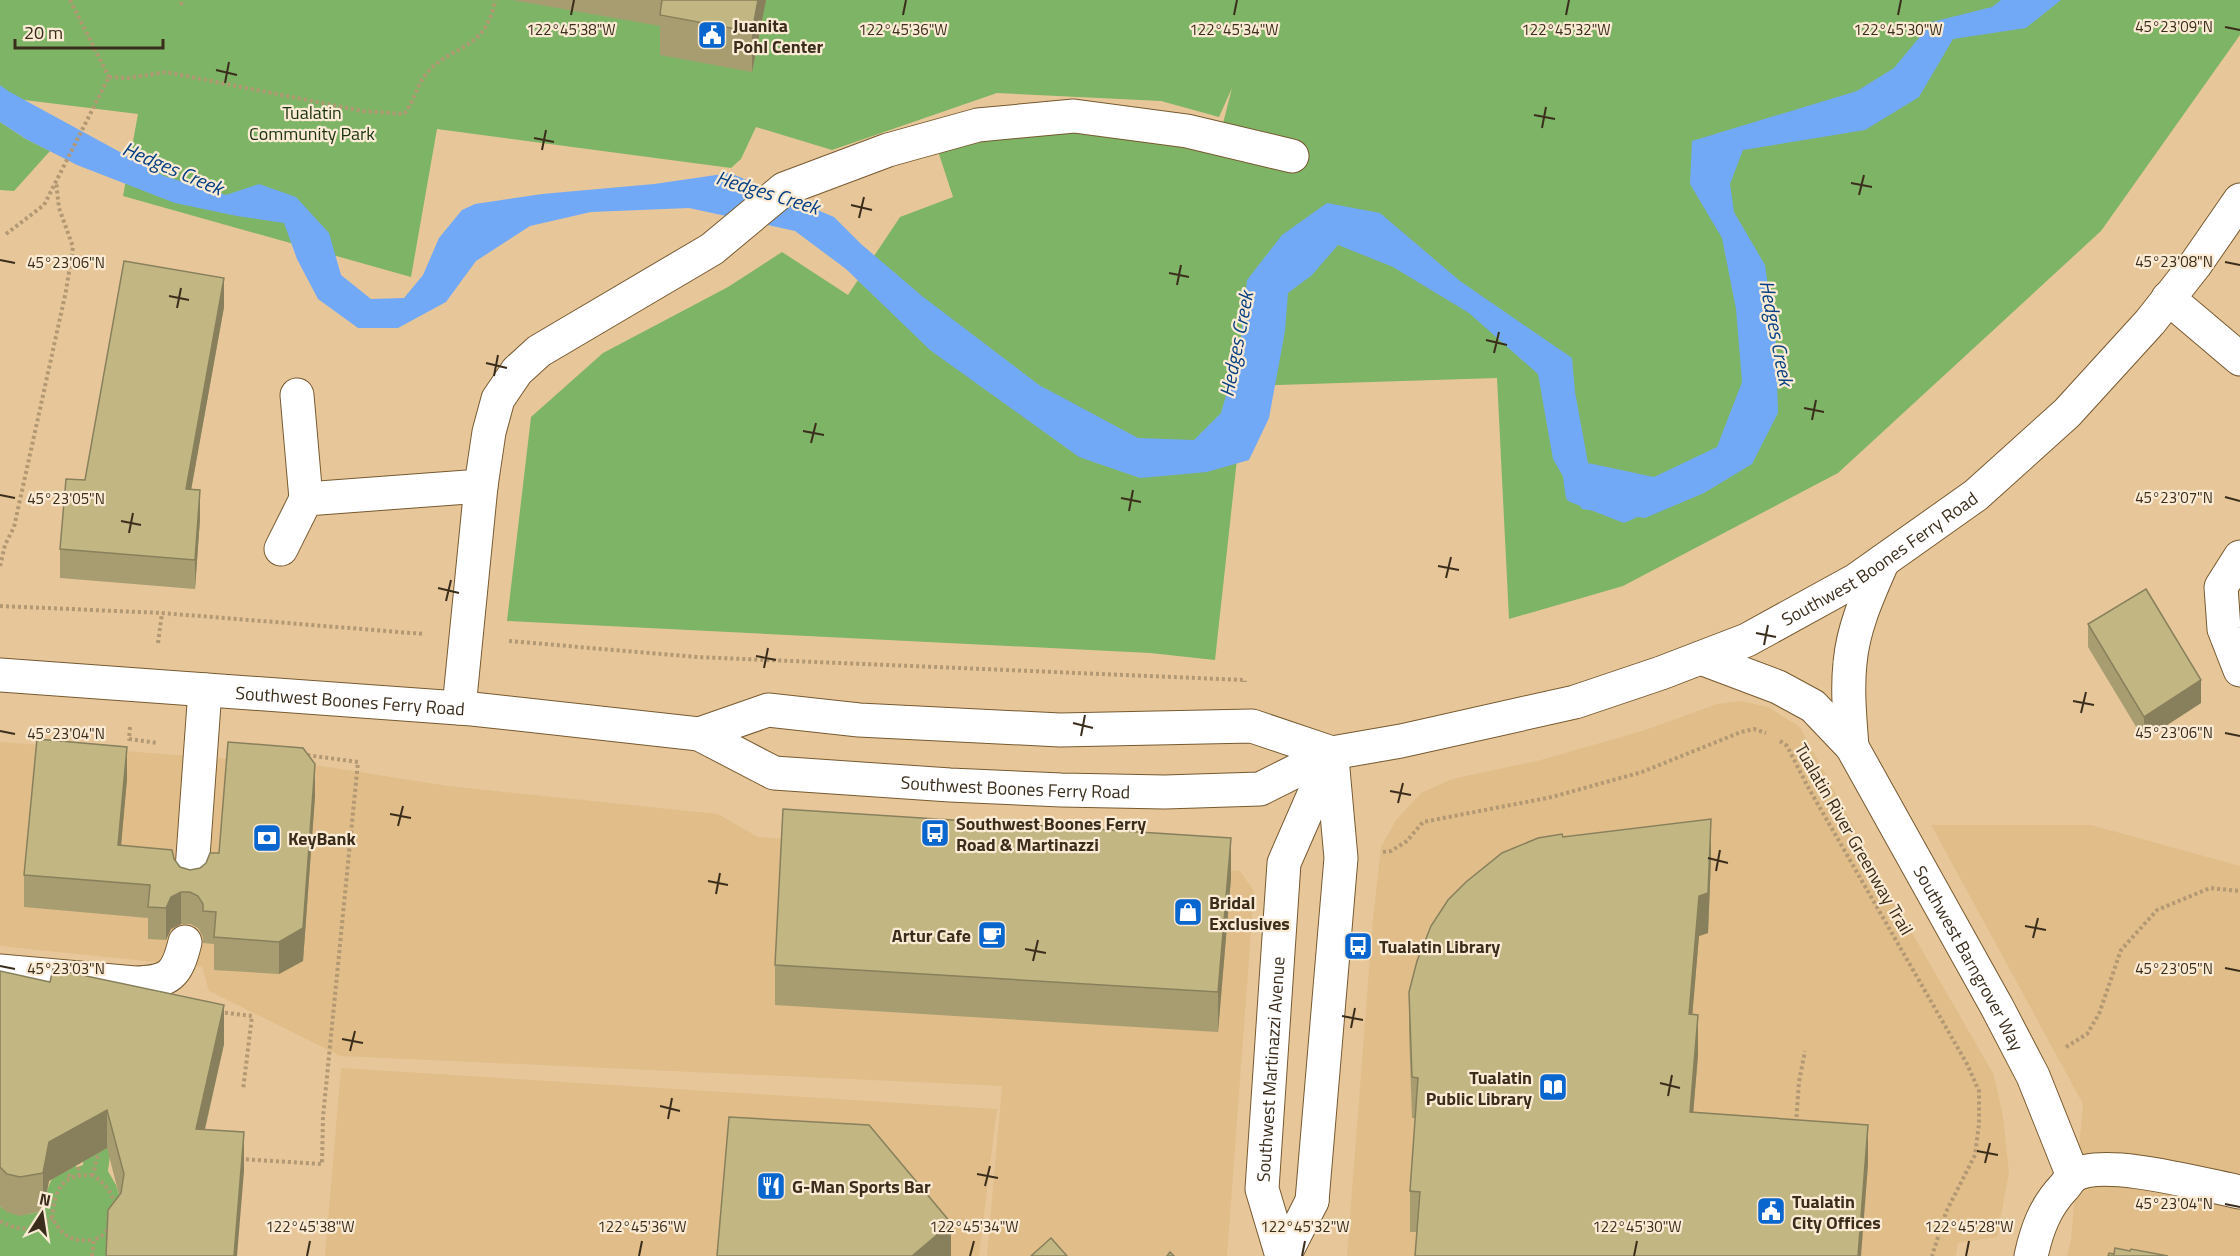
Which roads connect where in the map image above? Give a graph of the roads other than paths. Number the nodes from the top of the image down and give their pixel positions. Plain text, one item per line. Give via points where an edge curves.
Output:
1 (1292, 156) dead end
2 (2240, 200) edge
3 (2168, 298) junction
4 (2240, 359) edge
5 (297, 395) dead end
6 (481, 486) junction
7 (306, 499) junction
8 (281, 549) dead end
9 (2240, 557) edge
10 (1883, 561) junction
11 (1701, 658) junction
12 (2240, 670) edge
13 (0, 675) edge
14 (206, 690) junction
15 (459, 708) junction
16 (699, 734) junction
17 (1852, 747) junction
18 (1332, 753) junction
19 (191, 884) edge
20 (185, 942) dead end
21 (0, 971) edge
22 (2073, 1176) junction
23 (2240, 1192) edge
24 (1283, 1256) edge
25 (2031, 1256) edge

1 - 6 main road via 1187,131 1074,116 978,125 888,150 784,189 712,249 539,351 517,371 498,399
2 - 3 main road, Southwest Boones Ferry Road
3 - 4 main road
3 - 10 main road, Southwest Boones Ferry Road via 2067,413 1976,495
5 - 7 main road
6 - 7 main road
6 - 15 main road
7 - 8 main road
9 - 12 main road via 2221,587 2224,629
10 - 11 main road, Southwest Boones Ferry Road via 1756,635
10 - 17 main road via 1857,627 1850,661
11 - 17 main road via 1778,687 1813,706
11 - 18 main road, Southwest Boones Ferry Road via 1575,702
13 - 14 main road, Southwest Boones Ferry Road
14 - 15 main road, Southwest Boones Ferry Road
14 - 19 main road
15 - 16 main road, Southwest Boones Ferry Road
16 - 18 main road, Southwest Boones Ferry Road via 768,710 859,720 1060,730 1252,726
16 - 18 main road, Southwest Boones Ferry Road via 774,773 1061,790 1260,789
17 - 22 main road, Southwest Barngrover Way via 2032,1076
18 - 24 main road, Southwest Martinazzi Avenue via 1341,858 1312,1201
18 - 24 main road, Southwest Martinazzi Avenue via 1284,863 1262,1189
20 - 21 main road via 180,964 156,982
22 - 23 main road via 2095,1170 2125,1169
22 - 25 main road via 2046,1211

